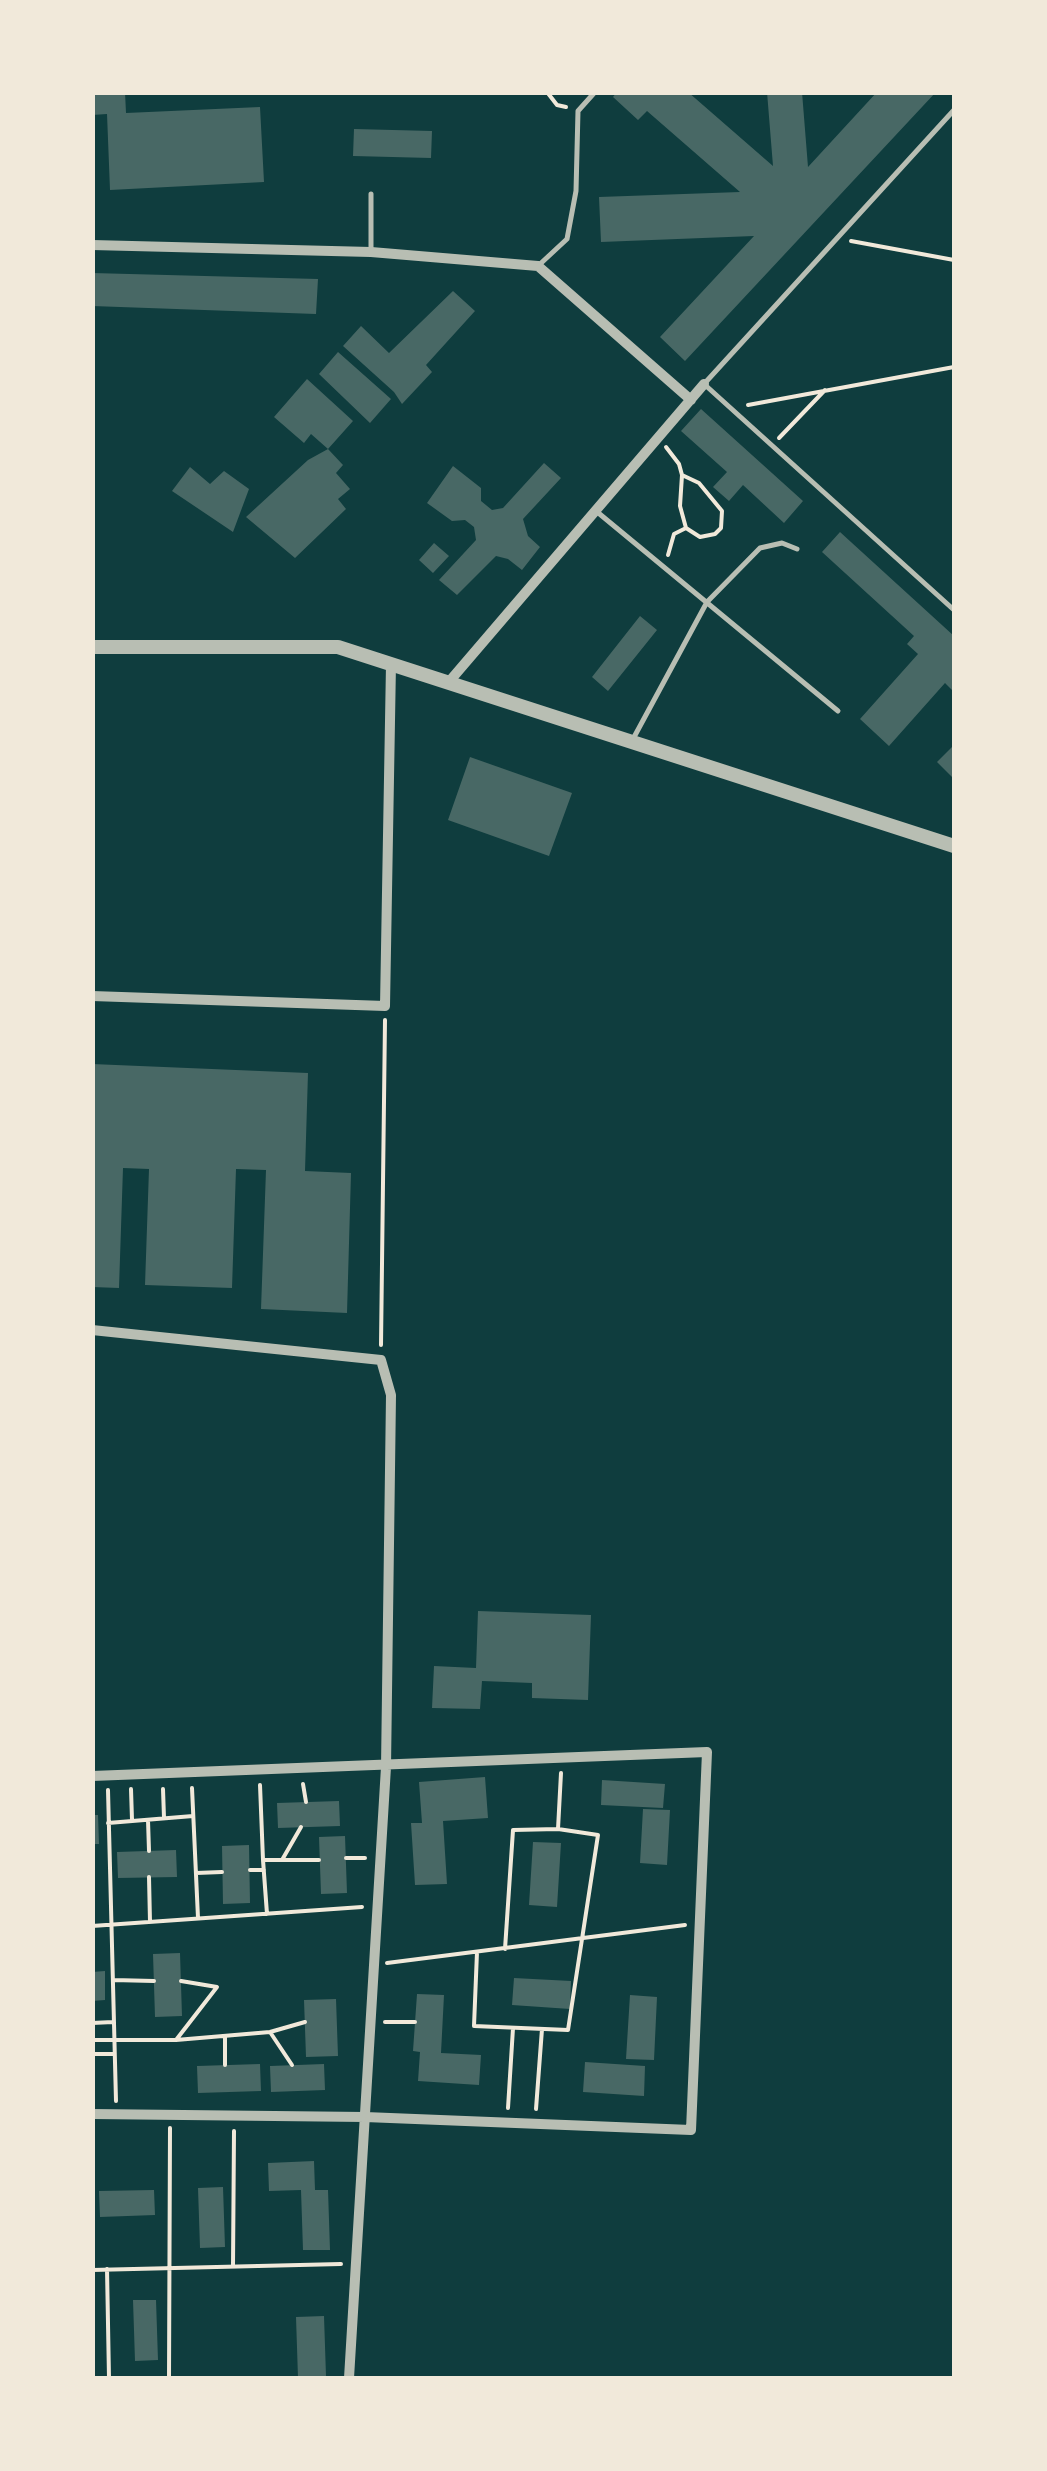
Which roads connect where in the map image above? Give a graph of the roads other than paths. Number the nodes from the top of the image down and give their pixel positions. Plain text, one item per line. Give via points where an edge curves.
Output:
1 (594, 92) edge
2 (954, 110) edge
3 (371, 194) dead end
4 (92, 246) edge
5 (371, 252) junction
6 (538, 266) junction
7 (704, 384) junction
8 (691, 400) junction
9 (596, 511) junction
10 (797, 549) dead end
11 (707, 602) junction
12 (954, 610) edge
13 (92, 647) edge
14 (391, 664) junction
15 (448, 682) junction
16 (838, 711) dead end
17 (632, 742) junction
18 (954, 846) edge
19 (92, 996) edge
20 (92, 1330) edge
21 (386, 1766) junction
22 (92, 1776) edge
23 (92, 2114) edge
24 (364, 2117) junction
25 (349, 2378) edge

1 - 6 lane via 578,111 567,238
2 - 7 lane
3 - 5 lane
4 - 5 street
5 - 6 street
6 - 8 street
7 - 8 street
7 - 12 lane
8 - 9 street
9 - 11 lane
9 - 15 street
10 - 11 lane via 782,543 760,548
11 - 16 lane
11 - 17 lane
13 - 14 street via 338,647
14 - 15 street
14 - 19 street via 385,1006
15 - 17 street
17 - 18 street
20 - 21 street via 381,1360 391,1394
21 - 22 street
21 - 24 street
21 - 24 street via 706,1752 691,2130
23 - 24 street
24 - 25 street

